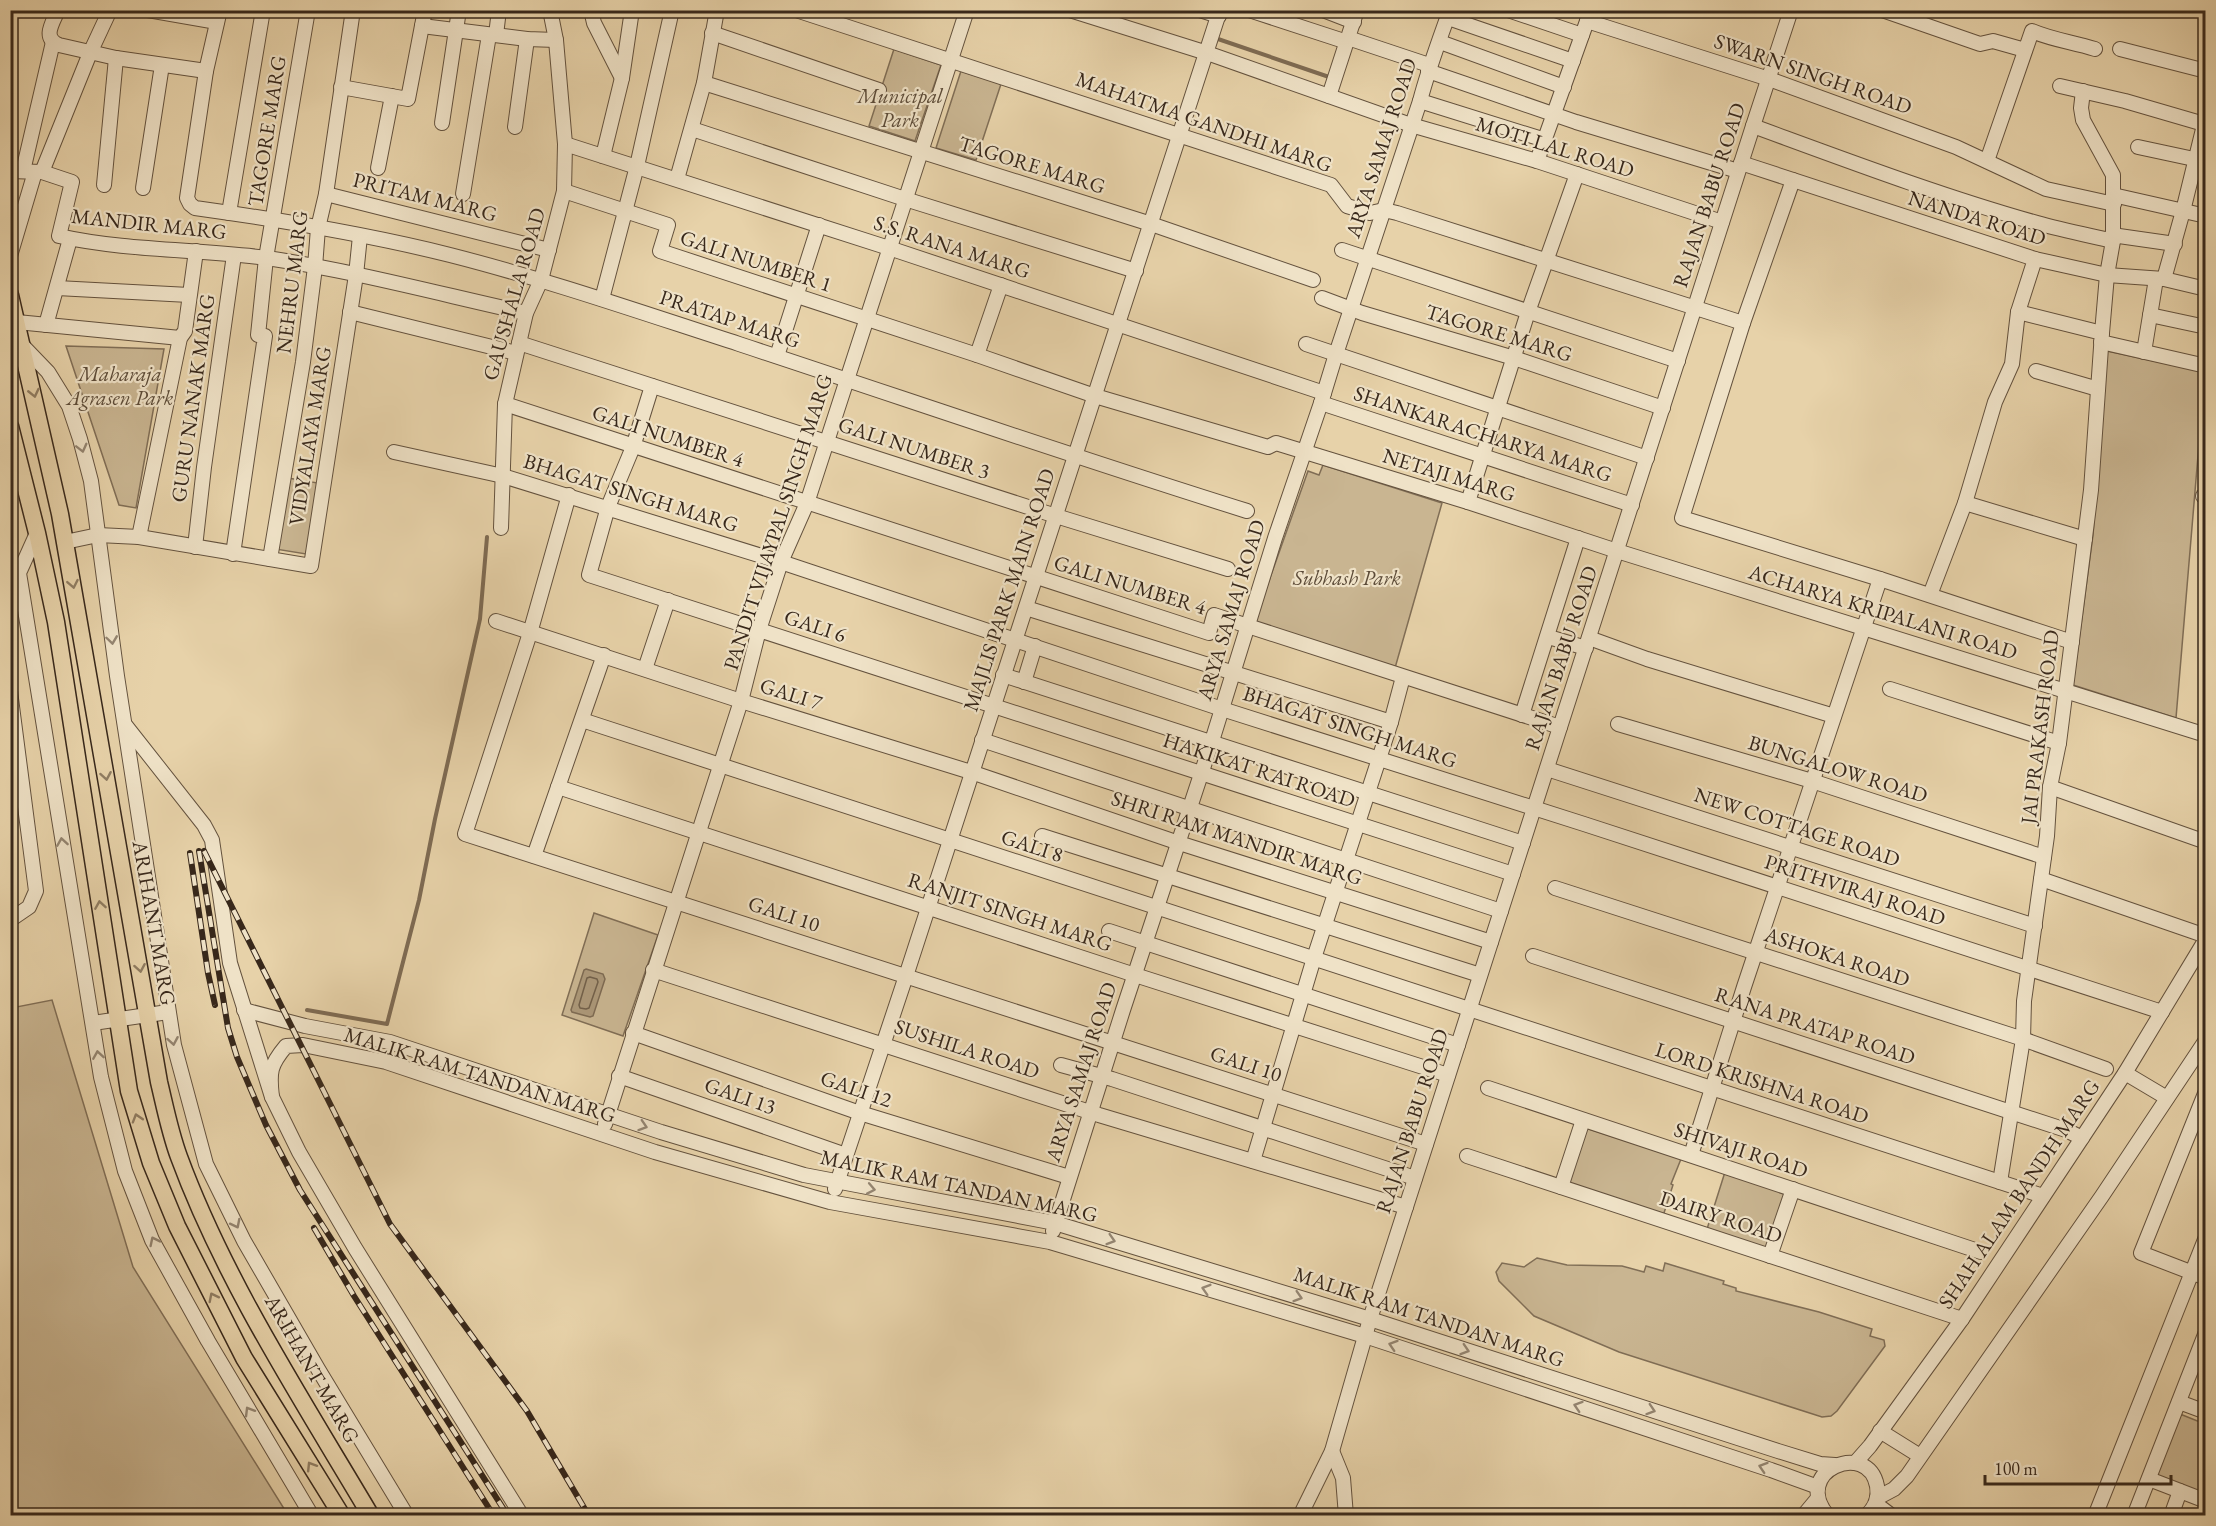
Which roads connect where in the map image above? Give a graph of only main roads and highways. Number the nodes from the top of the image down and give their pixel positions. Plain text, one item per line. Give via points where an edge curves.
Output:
1 (10, 295) edge
2 (10, 426) edge
3 (16, 472) edge
4 (342, 1515) edge
5 (371, 1515) edge

1 -> 5 main road, ARIHANT MARG via 54,480 159,1082 178,1155 201,1213 269,1344
2 - 3 main road
4 -> 3 main road via 244,1358 177,1226 151,1163 129,1091 56,622 38,532

